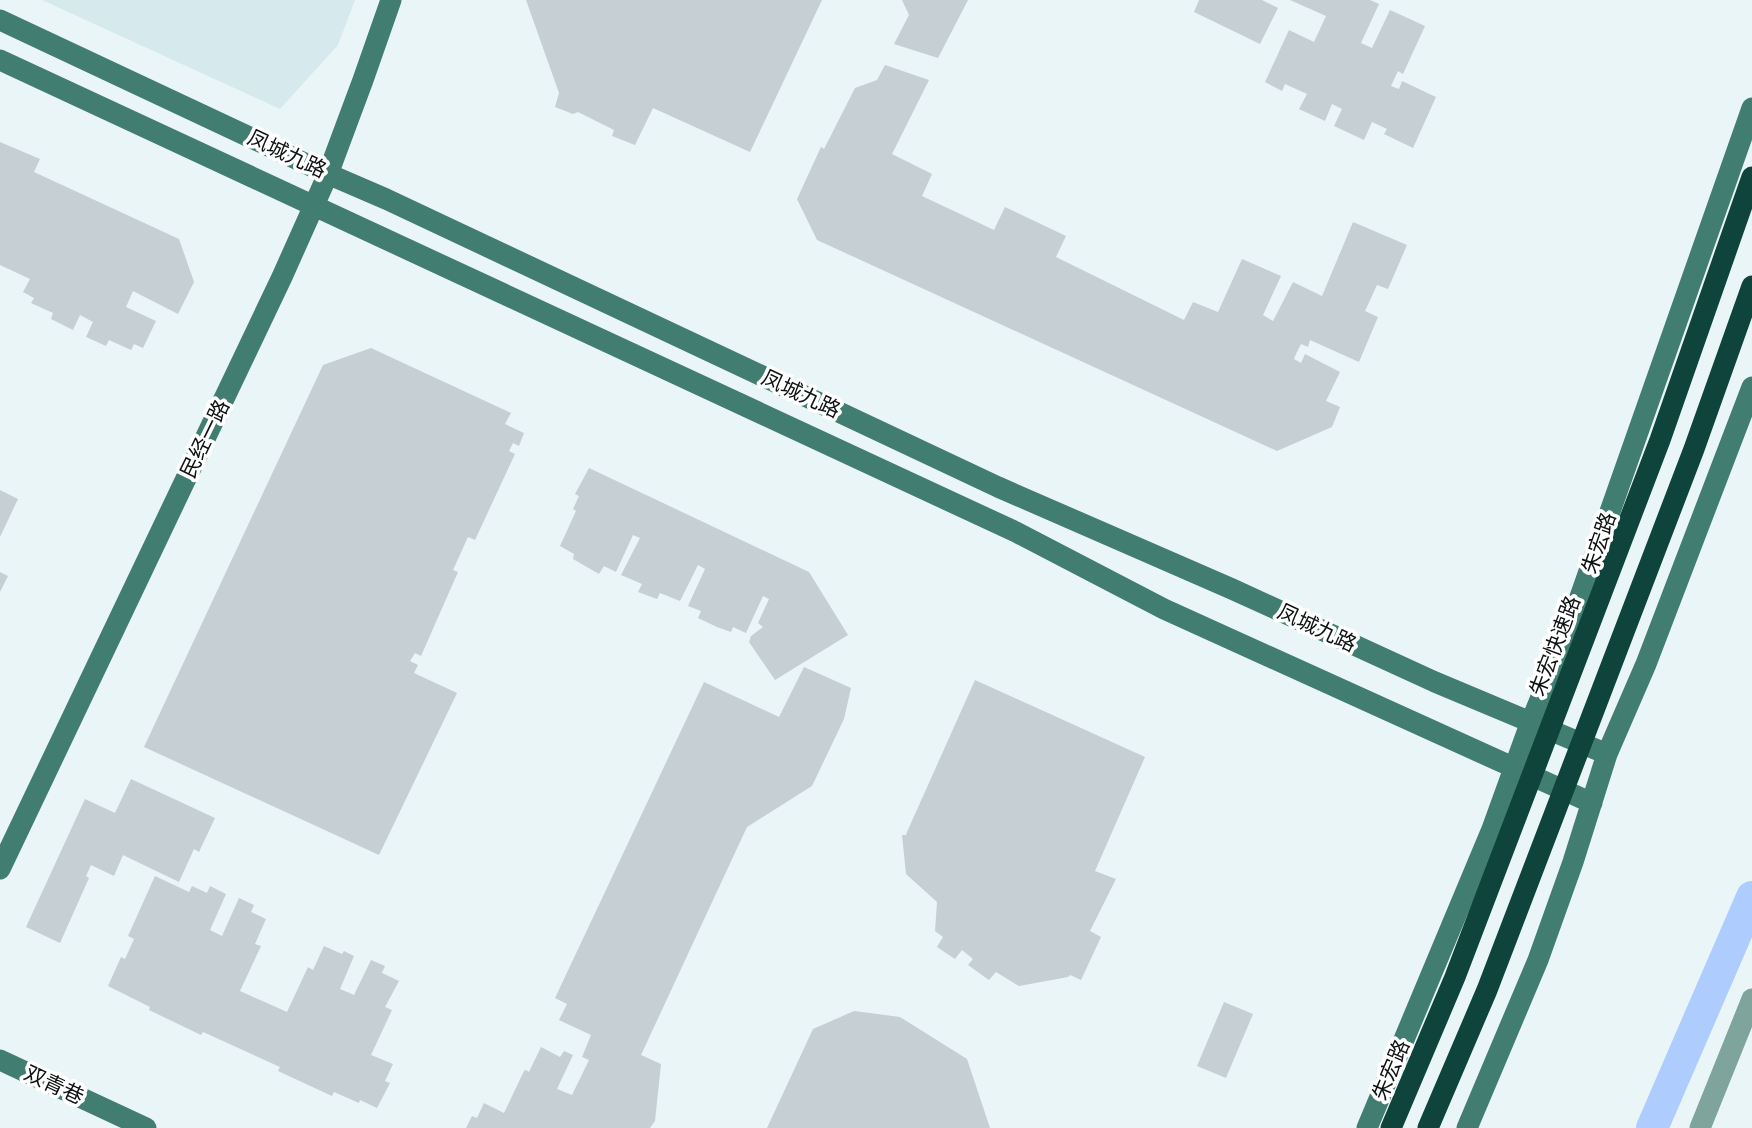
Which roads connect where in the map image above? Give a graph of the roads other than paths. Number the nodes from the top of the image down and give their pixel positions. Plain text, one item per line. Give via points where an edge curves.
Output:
1 (391, 0) edge
2 (0, 20) edge
3 (0, 60) edge
4 (1752, 108) edge
5 (328, 174) junction
6 (1752, 177) edge
7 (314, 205) junction
8 (1752, 286) edge
9 (1752, 387) edge
10 (1530, 724) junction
11 (1607, 754) junction
12 (1514, 767) junction
13 (1592, 803) junction
14 (0, 869) edge
15 (1752, 999) edge
16 (0, 1060) edge
17 (146, 1128) edge
18 (1367, 1128) edge
19 (1391, 1128) edge
20 (1428, 1128) edge
21 (1467, 1128) edge
22 (1700, 1128) edge

1 - 5 street, 民经一路
2 - 5 street, 凤城九路
3 - 7 street, 凤城九路
4 - 10 street, 朱宏路 via 1573,618
5 - 7 street, 民经一路
5 - 10 street, 凤城九路 via 998,487
6 - 19 highway, 朱宏快速路 via 1645,478 1455,977
7 - 12 street, 凤城九路 via 1016,532 1164,609
7 - 14 street, 民经一路
8 - 20 highway via 1492,977
9 - 11 street
10 - 11 street, 凤城九路
10 - 12 street, 朱宏路
11 - 13 street
12 - 13 street, 凤城九路
12 - 18 street, 朱宏路
13 - 21 street via 1538,960
15 - 22 street
16 - 17 street, 双青巷

